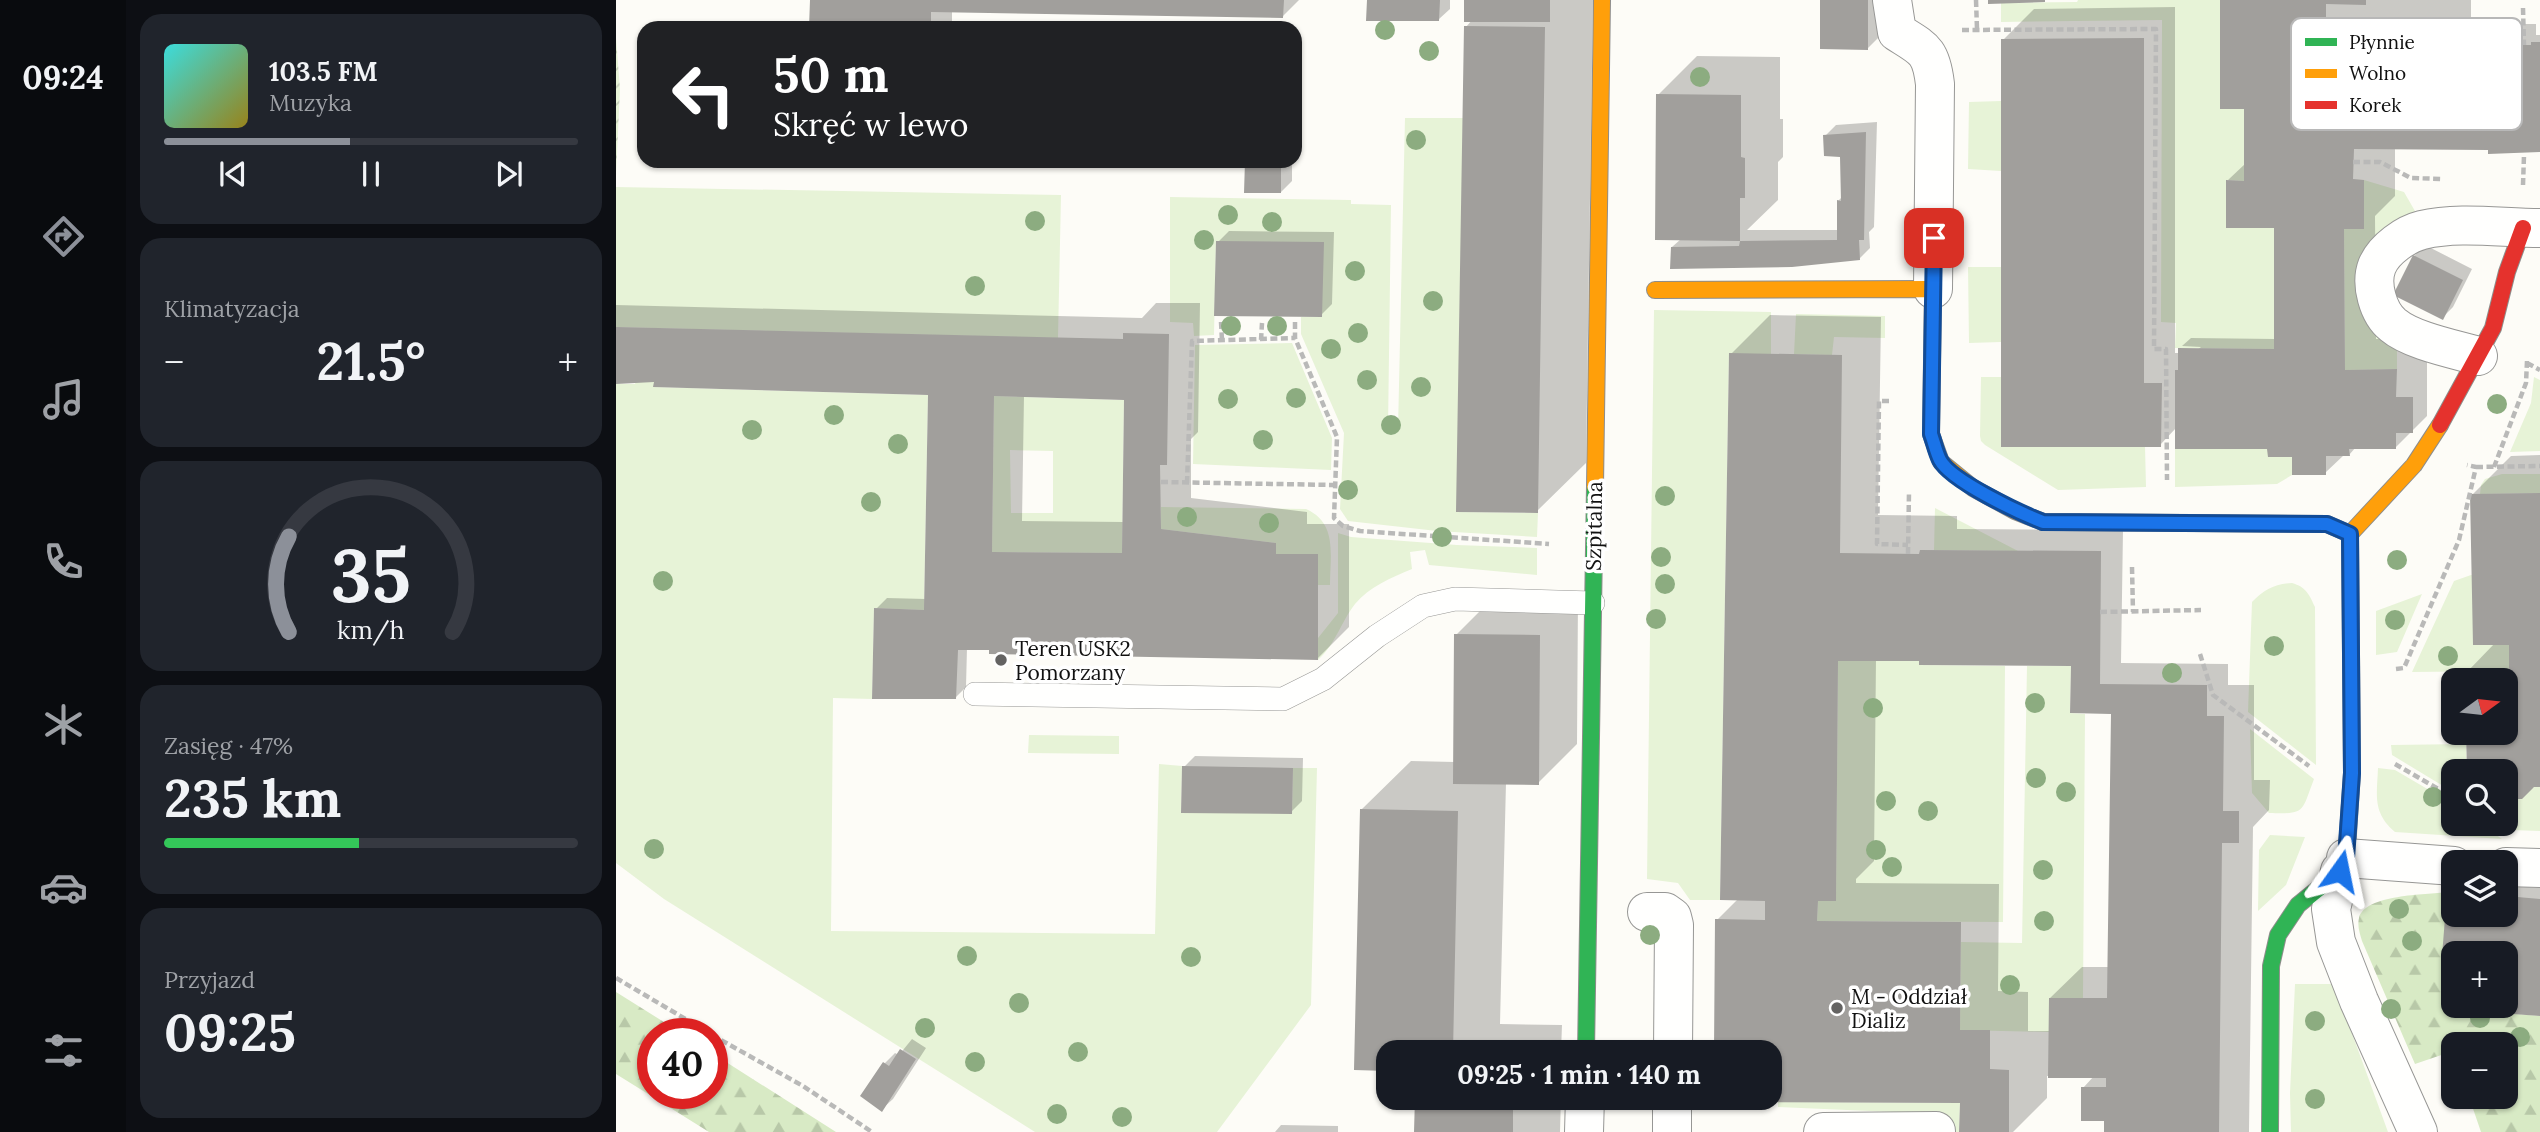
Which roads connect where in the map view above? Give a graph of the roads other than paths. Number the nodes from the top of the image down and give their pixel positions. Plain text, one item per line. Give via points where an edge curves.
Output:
1 (1602, 0) edge
2 (1892, 0) edge
3 (2531, 228) edge
4 (1933, 289) junction
5 (1655, 290) dead end
6 (2478, 356) junction
7 (2350, 534) junction
8 (1593, 603) junction
9 (975, 694) dead end
10 (2343, 865) junction
11 (2441, 866) edge
12 (2518, 867) edge
13 (2540, 868) edge
14 (1647, 912) dead end
15 (1586, 1040) edge
16 (1673, 1040) edge
17 (1585, 1110) edge
18 (1672, 1110) edge
19 (1936, 1131) edge
20 (1584, 1132) edge
21 (1672, 1132) edge
22 (1823, 1132) edge
23 (2270, 1132) edge
24 (2418, 1132) edge

1 - 8 street, Szpitalna
2 - 4 street via 1897,32 1920,47 1932,62
3 - 6 street via 2507,272 2493,328
3 - 6 street via 2421,230 2403,237 2377,265 2378,306 2393,325
4 - 5 street
4 - 7 street via 1931,434 1941,462 1973,488 2043,522 2327,524
6 - 7 street via 2414,466
7 - 10 street via 2352,773
8 - 9 lane via 1455,599 1423,606 1323,679 1283,699
8 - 15 street, Szpitalna
10 - 11 street
10 - 23 street via 2298,905 2278,934 2271,965
10 - 24 street via 2331,909 2336,942
12 - 13 street
14 - 16 street via 1665,912 1674,925
17 - 20 street
18 - 21 street
19 - 22 street

